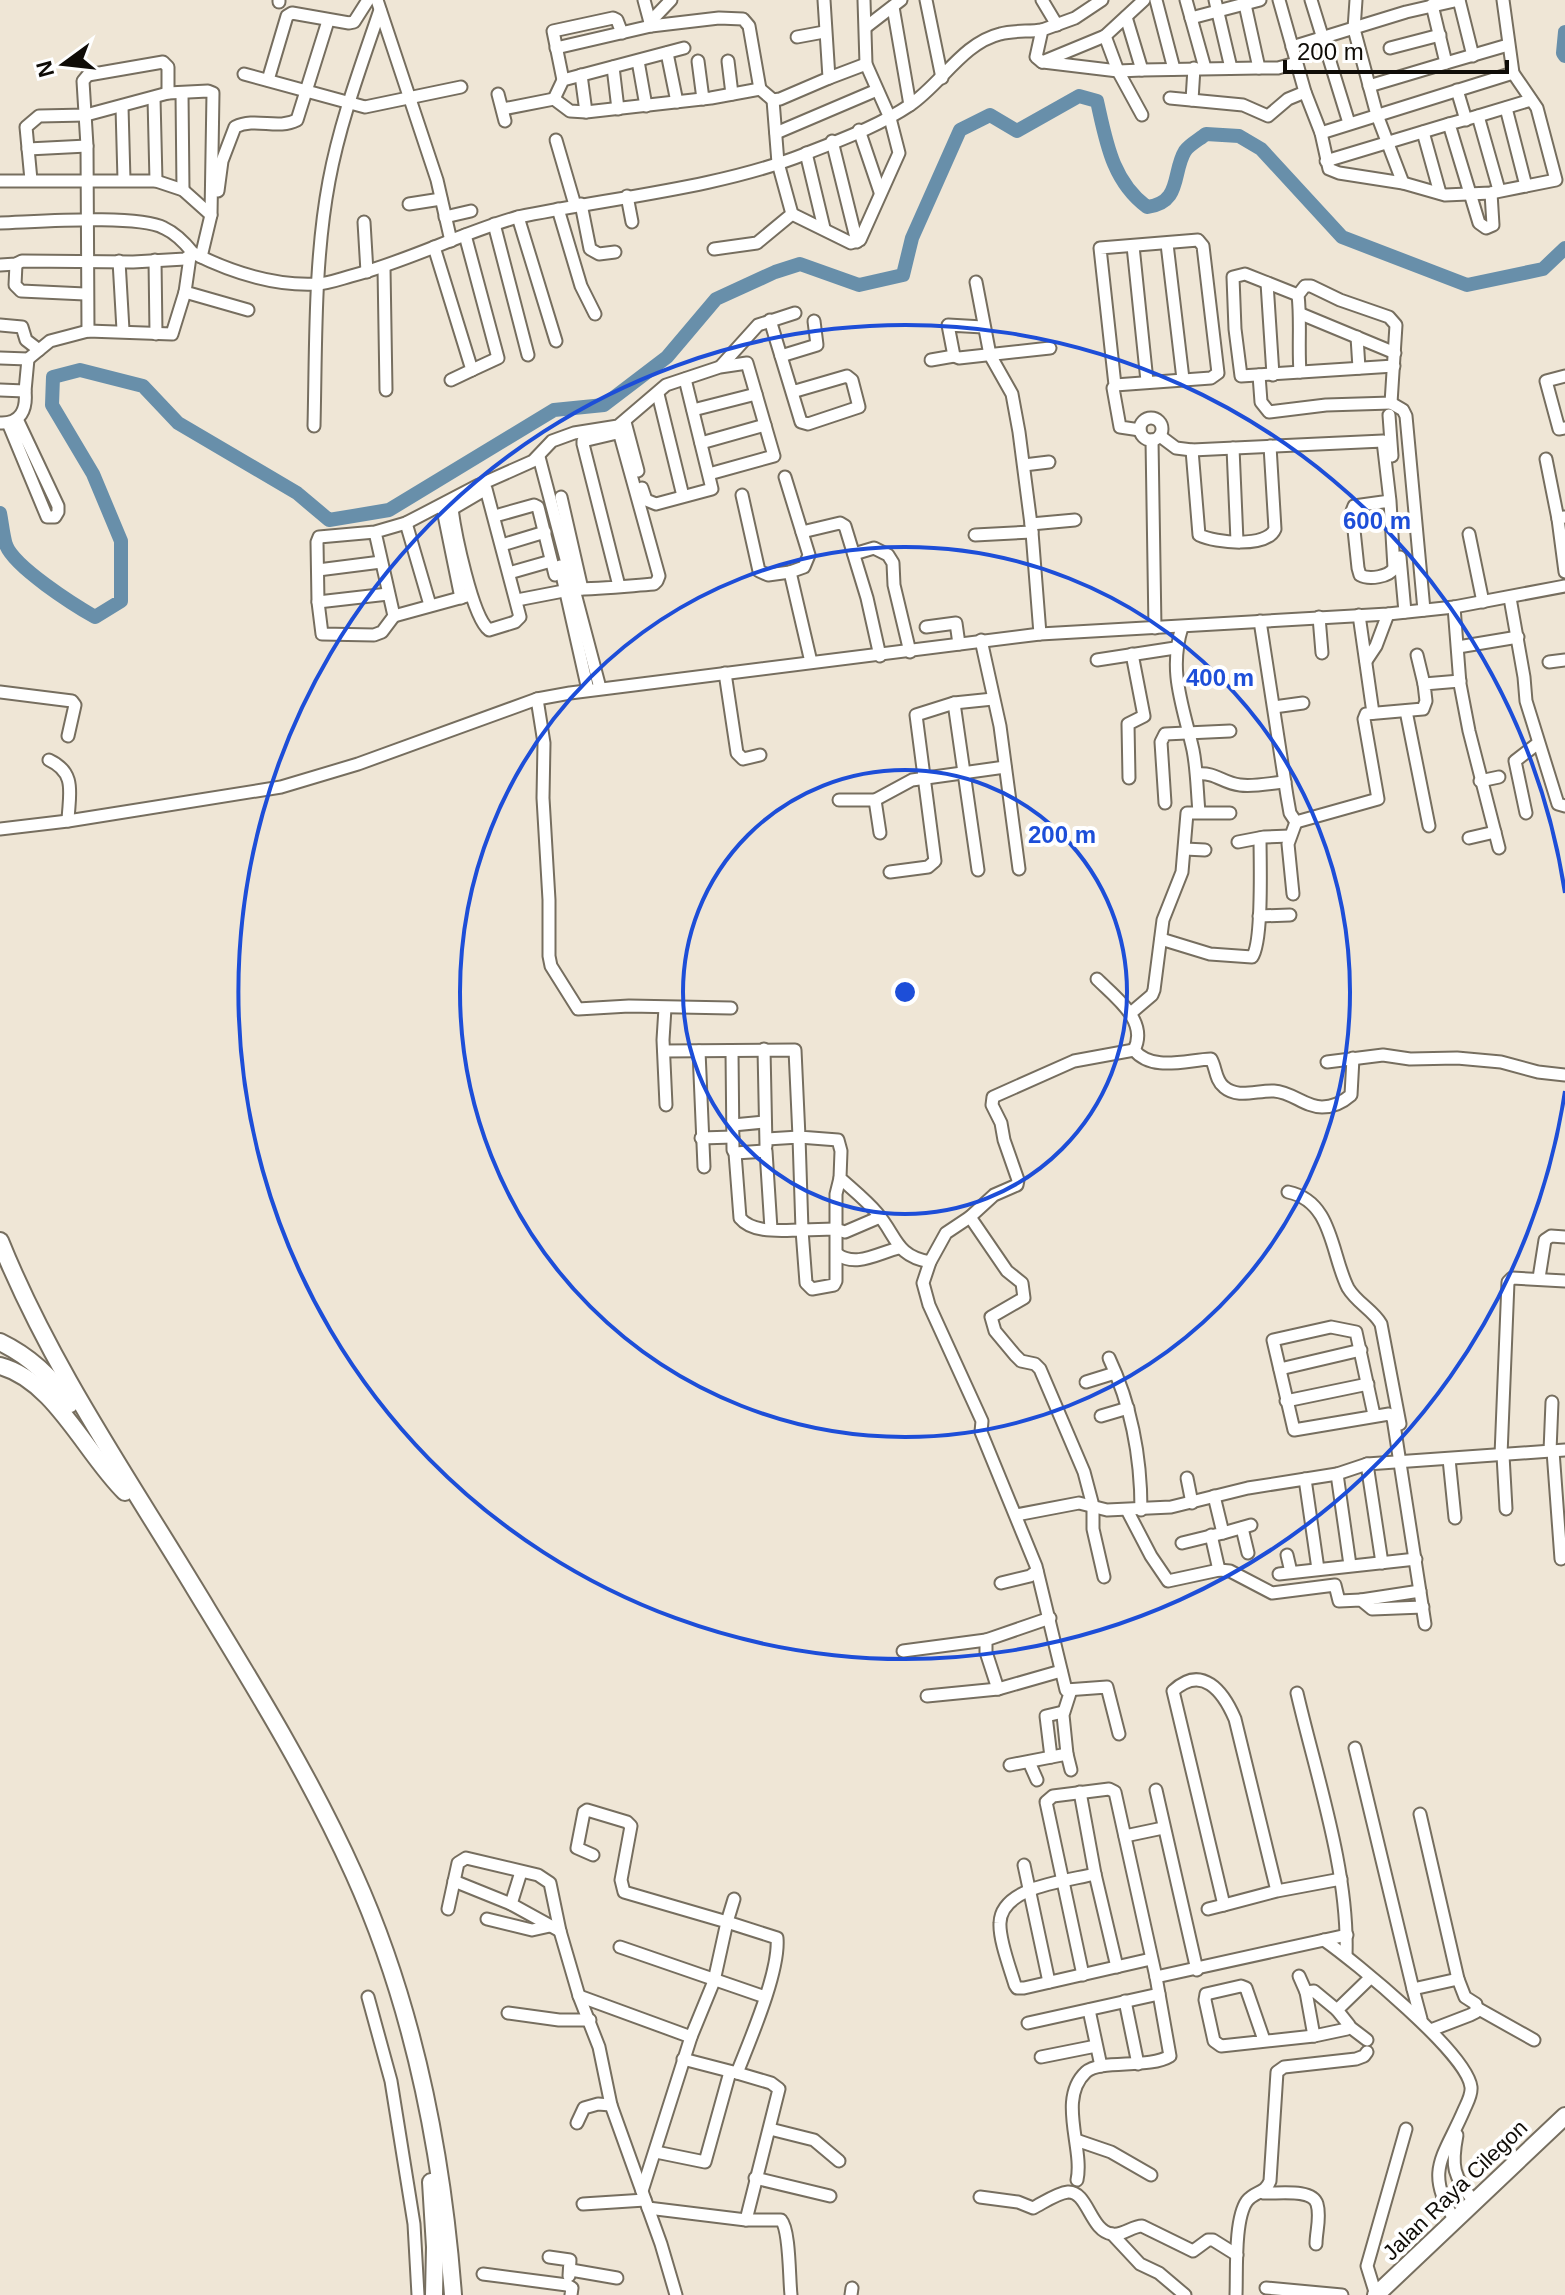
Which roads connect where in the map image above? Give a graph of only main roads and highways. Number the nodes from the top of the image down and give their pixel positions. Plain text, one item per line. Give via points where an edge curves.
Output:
1 (0, 1241) edge
2 (0, 1333) edge
3 (0, 1342) edge
4 (0, 1366) edge
5 (67, 1380) junction
6 (125, 1492) junction
7 (1565, 2116) edge
8 (434, 2295) edge
9 (453, 2295) edge
10 (1376, 2295) edge

1 - 5 highway
2 - 5 highway
3 - 6 highway via 48,1375
4 - 6 highway via 28,1378 52,1401
5 - 9 highway via 256,1690 313,1789 354,1875 415,2047 439,2166
6 - 8 highway via 278,1742 368,1924 421,2113 431,2183
7 - 10 highway, Jalan Raya Cilegon

